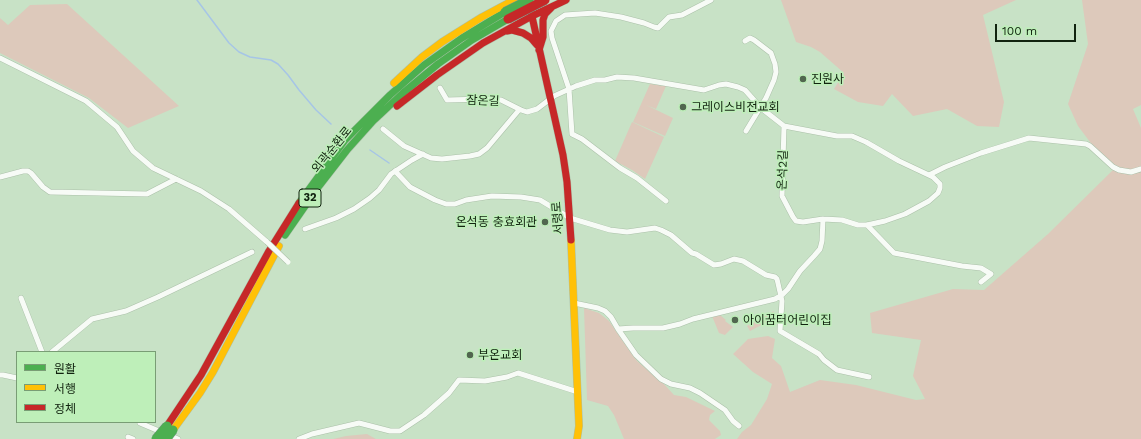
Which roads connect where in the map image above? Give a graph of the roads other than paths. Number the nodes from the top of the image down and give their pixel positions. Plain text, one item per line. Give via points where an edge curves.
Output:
1 (514, 0) edge
2 (528, 0) edge
3 (545, 0) edge
4 (566, 0) edge
5 (711, 0) edge
6 (554, 5) junction
7 (507, 9) edge
8 (532, 16) junction
9 (505, 30) junction
10 (745, 41) dead end
11 (539, 50) junction
12 (0, 58) edge
13 (440, 88) dead end
14 (569, 89) junction
15 (550, 99) junction
16 (761, 108) junction
17 (519, 110) junction
18 (784, 126) junction
19 (383, 129) dead end
20 (746, 131) dead end
21 (423, 154) junction
22 (335, 165) junction
23 (1141, 169) edge
24 (395, 171) junction
25 (929, 175) junction
26 (0, 177) edge
27 (176, 180) junction
28 (666, 201) dead end
29 (570, 218) junction
30 (823, 219) junction
31 (867, 225) junction
32 (305, 229) dead end
33 (252, 252) dead end
34 (288, 262) dead end
35 (982, 282) dead end
36 (781, 296) junction
37 (21, 298) dead end
38 (574, 303) junction
39 (618, 329) junction
40 (42, 351) edge
41 (53, 351) edge
42 (0, 375) edge
43 (869, 377) dead end
44 (16, 378) edge
45 (578, 392) junction
46 (140, 423) edge
47 (739, 426) dead end
48 (170, 428) junction
49 (128, 437) dead end
50 (133, 439) edge
51 (156, 439) edge
52 (166, 439) edge
53 (178, 439) edge
54 (299, 439) edge
55 (577, 439) edge

1 - 7 main road
2 - 7 main road, 외곽순환로 / 32, bridge
2 - 8 main road, 서령로
3 - 7 main road, 외곽순환로 / 32, bridge
4 - 6 main road
5 - 14 street via 682,15 669,17 656,28 644,22 601,13 568,14 559,18 553,25 551,34
6 - 8 main road
6 - 11 main road via 542,23 543,37
7 - 22 main road, 외곽순환로 / 32 via 424,74 373,121
7 - 48 main road, 외곽순환로 / 32 via 424,65 345,140 280,232
8 - 9 main road
8 - 11 main road, 서령로
9 - 11 main road via 516,30 526,34
9 - 22 main road via 470,52 404,101
10 - 16 street via 750,38 760,44 771,54 775,64 774,80
11 - 15 main road, 서령로
12 - 27 street via 86,101 117,127 133,151 153,168
13 - 17 street, 잠온길 via 447,100 501,100
14 - 15 street
14 - 16 street via 595,80 617,77 704,90 726,84 742,88
14 - 28 street via 572,134
15 - 17 street via 531,112
15 - 29 main road, 서령로 via 565,168
16 - 18 street
16 - 20 street
17 - 21 street via 479,154 442,159
18 - 25 street via 836,136 852,136
18 - 30 street, 온석2길 via 782,196 796,220 803,222
19 - 21 street via 404,146
21 - 24 street
22 - 48 main road, 외곽순환로 / 32 via 284,238 200,393
23 - 25 street via 1131,172 1119,170 1086,144 1030,138 981,153
24 - 29 street via 410,187 446,204 492,196 521,197 540,200
24 - 32 street via 380,190 354,209
25 - 31 street via 940,184 935,196 905,214
26 - 27 street via 28,171 50,192 147,194
27 - 34 street, bridge via 201,191 229,209
29 - 36 street via 610,230 661,230 710,263 717,265 737,259 766,275 776,277
29 - 38 main road, 서령로
30 - 31 street
30 - 36 street via 820,249
31 - 35 street via 894,253 981,268 991,274
33 - 41 street via 158,298 126,311 92,319
36 - 39 street via 663,328
36 - 43 street via 780,332 819,354 837,370
37 - 40 street
38 - 39 street via 605,311
38 - 45 main road, 서령로
39 - 47 street via 636,355 661,379 700,393 725,410
42 - 44 street
45 - 54 street via 518,373 485,381 459,380 449,393 424,415 400,431 390,432 359,423
45 - 55 main road, 서령로
46 - 53 street
48 - 51 main road, 외곽순환로 / 32, bridge
48 - 52 main road, 외곽순환로 / 32, bridge
49 - 50 street

